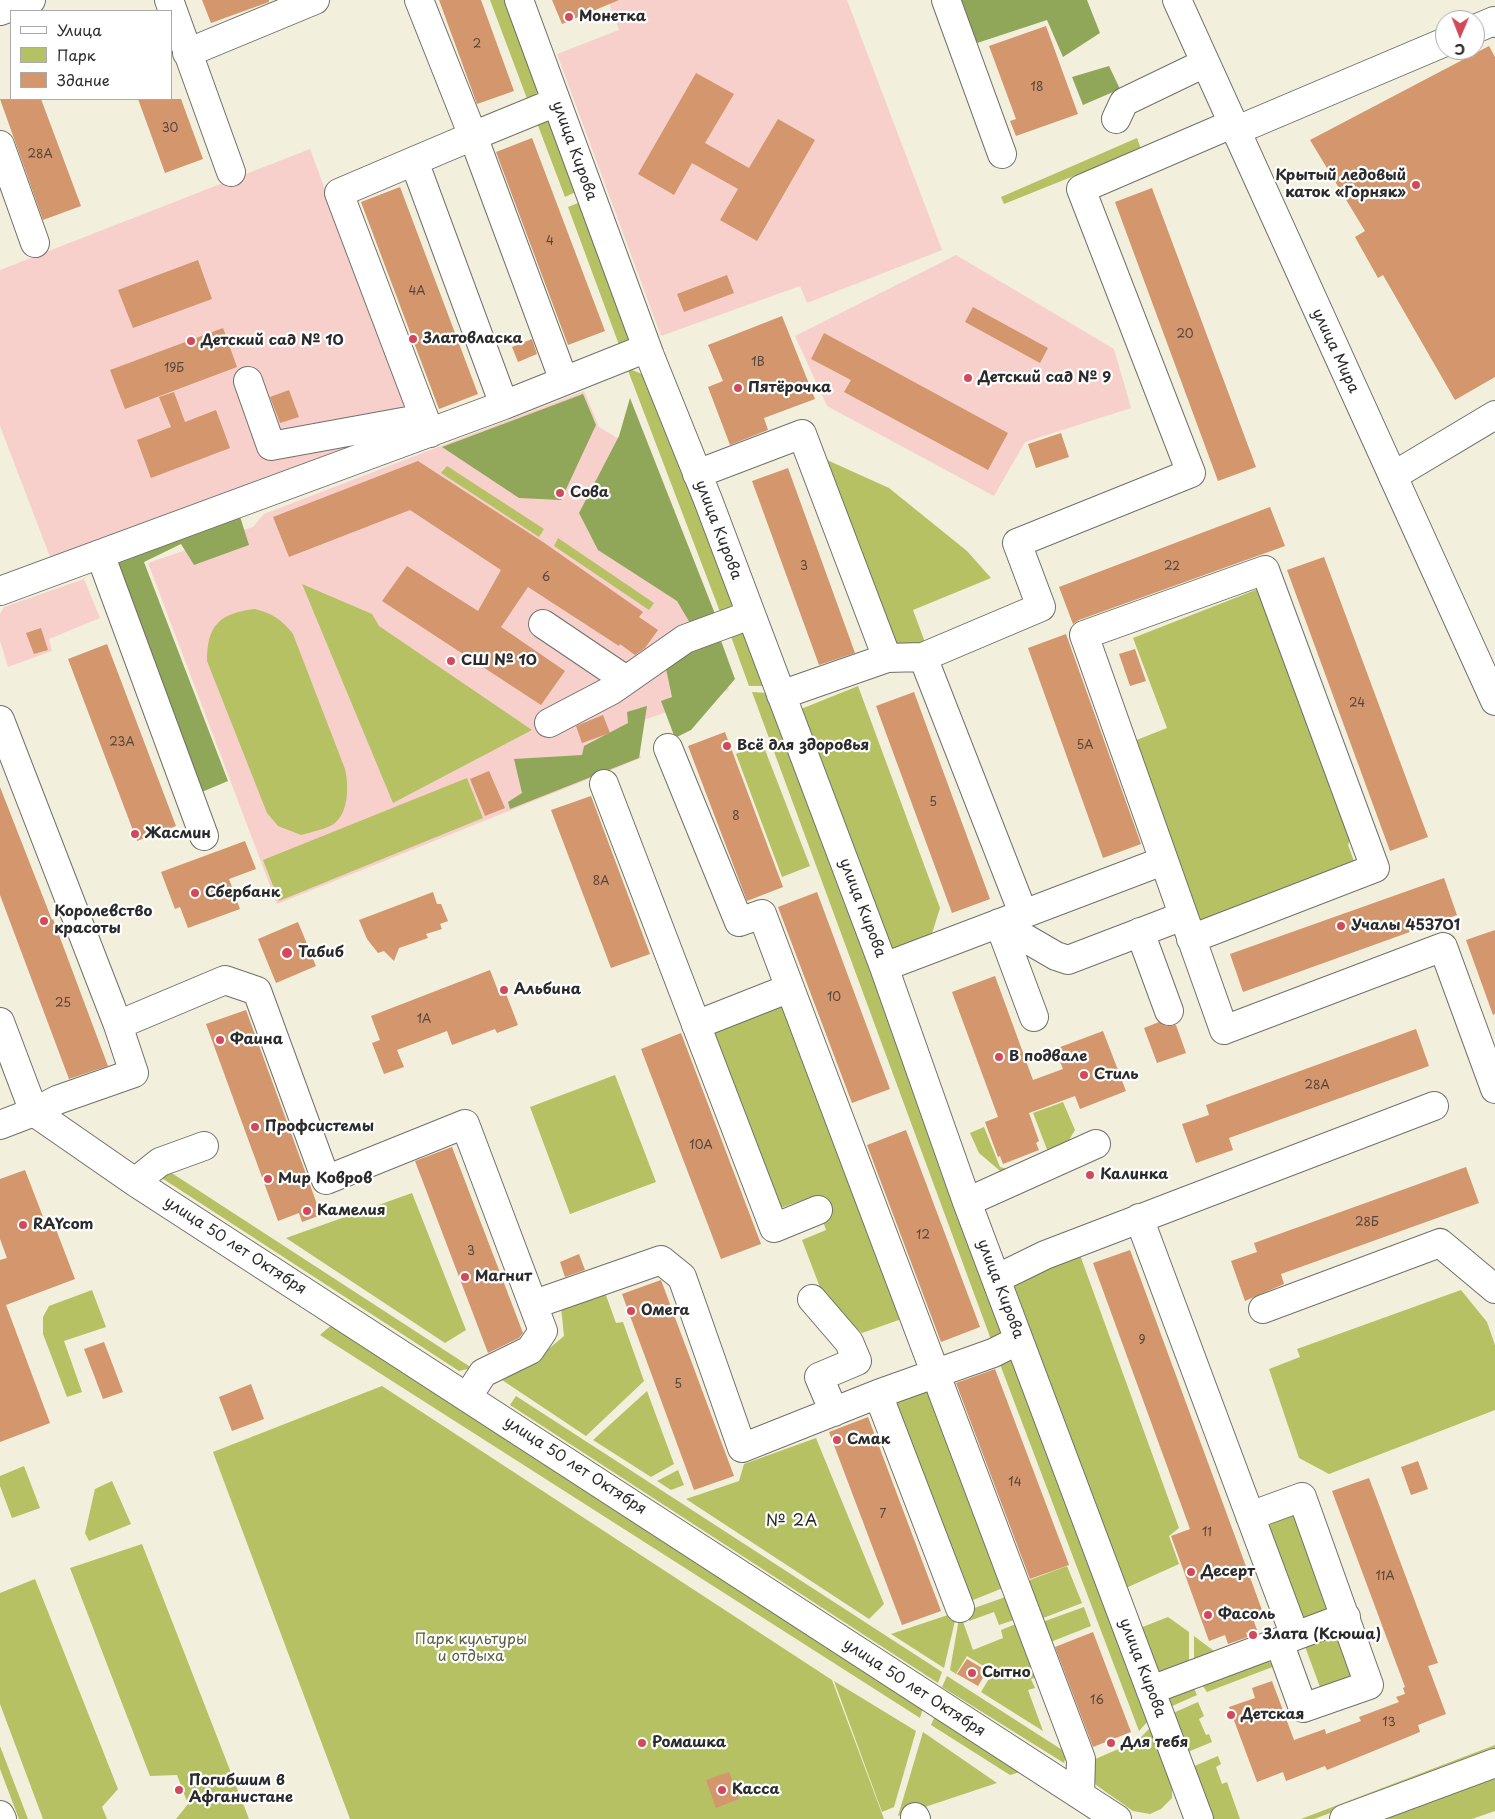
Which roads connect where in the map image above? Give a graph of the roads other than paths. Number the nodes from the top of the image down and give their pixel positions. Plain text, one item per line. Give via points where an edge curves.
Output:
1 (31, 0) edge
2 (169, 0) edge
3 (315, 0) edge
4 (420, 0) edge
5 (518, 0) edge
6 (946, 0) edge
7 (1178, 0) edge
8 (0, 11) edge
9 (1435, 46) edge
10 (187, 52) junction
11 (1205, 63) junction
12 (556, 102) junction
13 (1116, 119) dead end
14 (1234, 127) junction
15 (473, 136) junction
16 (0, 145) edge
17 (1002, 154) dead end
18 (414, 161) junction
19 (231, 172) dead end
20 (34, 243) dead end
21 (647, 348) junction
22 (248, 381) dead end
23 (564, 381) junction
24 (504, 405) junction
25 (1495, 415) edge
26 (430, 433) junction
27 (697, 474) junction
28 (1393, 476) junction
29 (100, 554) junction
30 (0, 591) edge
31 (750, 615) junction
32 (543, 624) dead end
33 (923, 657) junction
34 (887, 658) junction
35 (626, 680) junction
36 (781, 695) junction
37 (1495, 701) edge
38 (0, 720) edge
39 (549, 723) dead end
40 (668, 748) dead end
41 (604, 784) dead end
42 (204, 836) dead end
43 (1163, 861) junction
44 (1011, 918) junction
45 (1187, 928) junction
46 (1140, 932) junction
47 (884, 967) junction
48 (790, 988) junction
49 (1169, 1012) dead end
50 (1034, 1017) dead end
51 (0, 1022) edge
52 (118, 1025) junction
53 (696, 1025) junction
54 (1495, 1089) edge
55 (1434, 1106) dead end
56 (34, 1112) junction
57 (0, 1125) edge
58 (1096, 1144) dead end
59 (204, 1146) dead end
60 (135, 1182) junction
61 (967, 1202) junction
62 (818, 1210) dead end
63 (1139, 1218) junction
64 (996, 1279) junction
65 (1495, 1288) edge
66 (812, 1299) dead end
67 (535, 1304) junction
68 (1263, 1309) dead end
69 (1019, 1340) junction
70 (937, 1373) junction
71 (878, 1394) junction
72 (468, 1396) junction
73 (834, 1412) junction
74 (1250, 1516) junction
75 (960, 1608) dead end
76 (1346, 1618) junction
77 (1287, 1639) junction
78 (1151, 1690) junction
79 (1495, 1763) edge
80 (1080, 1794) junction
81 (0, 1814) edge
82 (2, 1819) edge
83 (1117, 1819) edge
84 (1199, 1819) edge
85 (1344, 1819) edge

1 - 8 street
2 - 10 street
3 - 10 street
4 - 15 street
5 - 12 street, улица Кирова
6 - 17 street
7 - 11 street, улица Мира
9 - 14 street via 1311,91
10 - 19 street
11 - 13 street via 1124,102
11 - 14 street, улица Мира
12 - 15 street
12 - 21 street, улица Кирова
14 - 28 street, улица Мира
14 - 33 street via 1081,189 1192,473 1017,543 1041,607
15 - 18 street
15 - 23 street
16 - 20 street
18 - 24 street
18 - 26 street via 339,193
21 - 23 street
21 - 27 street, улица Кирова
22 - 26 street via 271,446 408,422
23 - 24 street
24 - 26 street
25 - 28 street via 1459,441
26 - 29 street
27 - 31 street, улица Кирова
27 - 34 street via 802,434
28 - 37 street, улица Мира
29 - 30 street
29 - 42 street
31 - 35 street via 686,639
31 - 36 street, улица Кирова
32 - 35 street
33 - 34 street
33 - 44 street
34 - 36 street
35 - 39 street
36 - 47 street, улица Кирова
38 - 52 street
40 - 48 street via 739,922 762,914
41 - 53 street
43 - 44 street
43 - 45 street
43 - 45 street via 1084,635 1264,570 1375,868
44 - 46 street via 1056,956 1068,960
44 - 47 street
44 - 50 street
45 - 46 street
45 - 54 street via 1224,1030 1443,947
46 - 49 street
47 - 61 street, улица Кирова
48 - 53 street
48 - 70 street
51 - 56 street
52 - 56 street via 140,1078 57,1100
52 - 67 street via 225,980 257,992 326,1180 465,1124
53 - 62 street via 774,1228
55 - 63 street
56 - 57 street
56 - 60 street, улица 50 лет Октября
58 - 61 street
59 - 60 street via 160,1162
60 - 72 street, улица 50 лет Октября
61 - 64 street, улица Кирова
63 - 64 street via 1045,1255
63 - 74 street
64 - 69 street, улица Кирова
65 - 68 street via 1440,1243
66 - 73 street via 849,1342 857,1361 819,1377
67 - 72 street via 543,1331 530,1350 483,1373
67 - 73 street via 661,1260 682,1277 742,1448
69 - 70 street
69 - 78 street, улица Кирова
70 - 71 street
70 - 80 street via 1081,1759
71 - 73 street
71 - 75 street
72 - 80 street, улица 50 лет Октября
74 - 76 street via 1302,1497
74 - 77 street
76 - 77 street
76 - 77 street via 1369,1685 1303,1708
77 - 78 street
78 - 84 street, улица Кирова
79 - 85 street
80 - 83 street, улица 50 лет Октября
81 - 82 street

